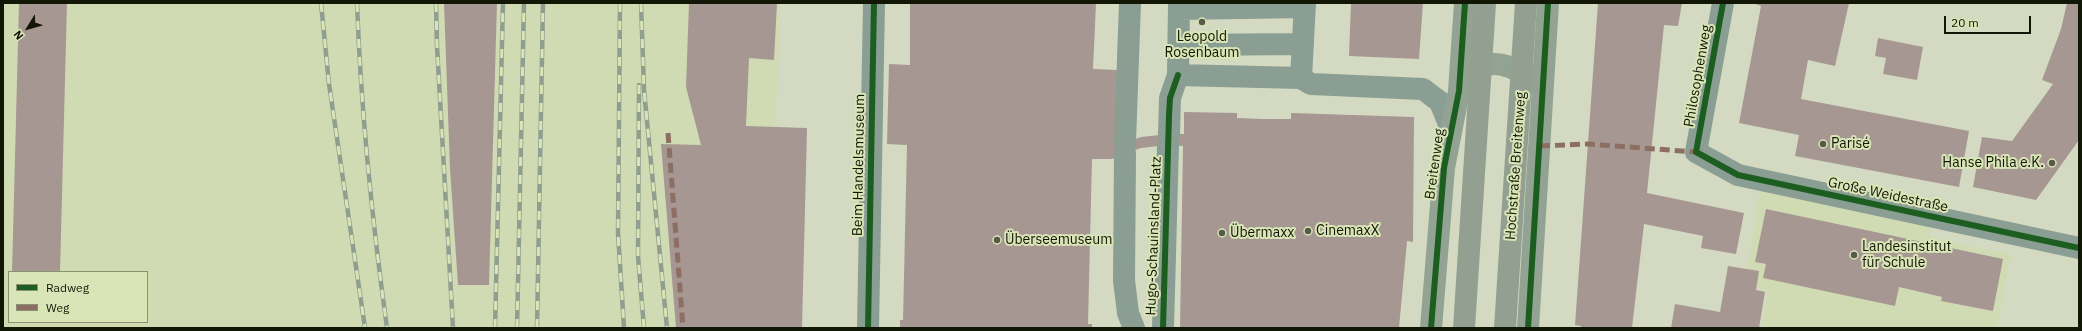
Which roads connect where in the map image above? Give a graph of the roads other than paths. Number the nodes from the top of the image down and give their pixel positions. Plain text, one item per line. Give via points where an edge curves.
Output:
1 (874, 3) edge
2 (1130, 3) edge
3 (1465, 3) edge
4 (1485, 3) edge
5 (1526, 3) edge
6 (1548, 3) edge
7 (1723, 3) edge
8 (1305, 5) edge
9 (1178, 6) edge
10 (1303, 44) junction
11 (1178, 45) junction
12 (1178, 74) junction
13 (1301, 78) junction
14 (1458, 91) junction
15 (1543, 92) junction
16 (1451, 129) junction
17 (1696, 152) joint
18 (2079, 248) edge
19 (868, 328) edge
20 (1134, 328) edge
21 (1163, 328) edge
22 (1431, 328) edge
23 (1464, 328) edge
24 (1505, 328) edge
25 (1528, 328) edge

1 - 19 street, Beim Handelsmuseum
2 - 20 street via 1124,280 1128,314
3 - 14 main road, Breitenweg
4 - 23 highway
5 - 24 highway, Hochstraße Breitenweg
6 - 15 main road
7 - 17 street, Philosophenweg
8 - 9 street
8 - 10 street
9 - 11 street, Hugo-Schauinsland-Platz
10 - 11 street
10 - 13 street
11 - 12 street, Hugo-Schauinsland-Platz
12 - 13 street
12 - 21 street, Hugo-Schauinsland-Platz via 1170,98
13 - 16 street via 1311,84 1423,89 1440,102
14 - 15 main road via 1472,72 1486,63 1508,66 1528,77
14 - 16 main road, Breitenweg
15 - 25 main road
16 - 22 main road, Breitenweg via 1444,168
17 - 18 street, Große Weidestraße via 1738,175

